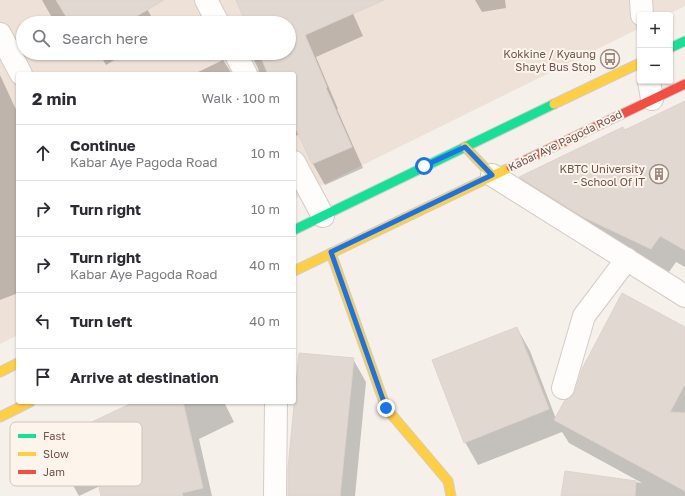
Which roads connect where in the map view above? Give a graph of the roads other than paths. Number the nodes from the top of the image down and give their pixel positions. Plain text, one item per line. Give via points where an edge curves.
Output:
1 (206, 0) edge
2 (642, 0) edge
3 (642, 12) edge
4 (214, 16) edge
5 (0, 34) edge
6 (685, 41) edge
7 (673, 47) edge
8 (239, 60) edge
9 (637, 64) edge
10 (20, 72) edge
11 (245, 72) edge
12 (685, 84) edge
13 (651, 90) edge
14 (465, 147) junction
15 (296, 166) edge
16 (492, 175) junction
17 (323, 216) junction
18 (296, 229) edge
19 (331, 252) junction
20 (627, 259) junction
21 (296, 270) edge
22 (685, 296) edge
23 (16, 365) edge
24 (0, 372) edge
25 (563, 388) dead end
26 (26, 404) edge
27 (276, 404) edge
28 (0, 417) edge
29 (275, 496) edge
30 (451, 496) edge

1 - 4 street
2 - 3 street
5 - 10 street
6 - 7 main road
8 - 11 street
9 - 14 main road
12 - 13 main road, Kabar Aye Pagoda Road
13 - 16 main road, Kabar Aye Pagoda Road
14 - 16 main road
14 - 17 main road
15 - 17 street
16 - 19 main road, Kabar Aye Pagoda Road
16 - 20 street
17 - 18 main road
19 - 21 main road, Kabar Aye Pagoda Road
19 - 30 main road via 386,408 448,481
20 - 22 street
20 - 25 street via 584,316
23 - 24 main road
26 - 28 main road
27 - 29 street

